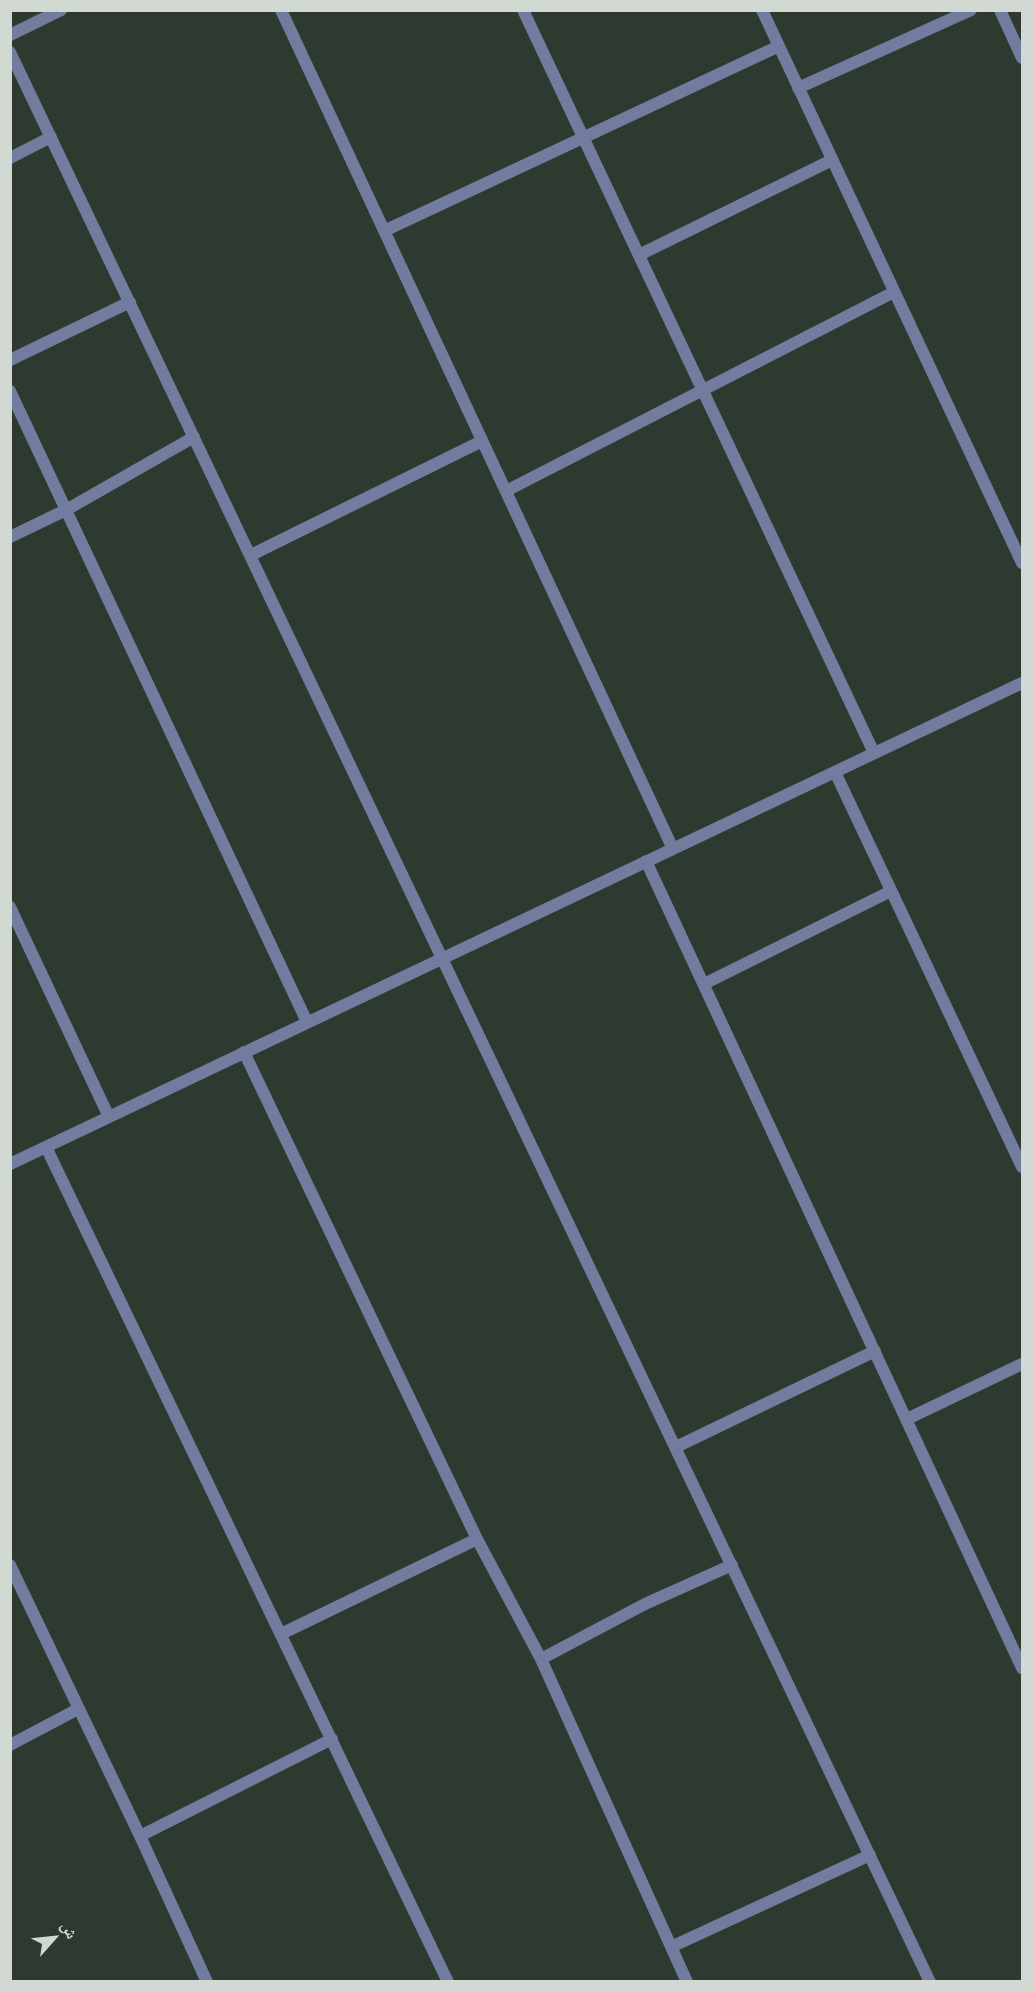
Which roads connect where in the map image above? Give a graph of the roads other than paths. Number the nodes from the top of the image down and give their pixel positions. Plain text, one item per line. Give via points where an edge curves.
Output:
1 (61, 10) edge
2 (281, 10) edge
3 (523, 10) edge
4 (762, 10) edge
5 (971, 10) edge
6 (1000, 10) edge
7 (10, 35) edge
8 (778, 46) junction
9 (10, 52) edge
10 (1023, 58) edge
11 (798, 88) junction
12 (51, 137) junction
13 (583, 137) junction
14 (10, 158) edge
15 (832, 160) junction
16 (384, 231) junction
17 (639, 255) junction
18 (894, 292) junction
19 (130, 302) junction
20 (10, 360) edge
21 (702, 390) junction
22 (10, 391) edge
23 (194, 437) junction
24 (482, 441) junction
25 (506, 492) junction
26 (66, 510) junction
27 (10, 537) edge
28 (251, 555) junction
29 (1023, 563) edge
30 (1023, 682) edge
31 (874, 753) junction
32 (835, 772) junction
33 (673, 849) junction
34 (646, 861) junction
35 (891, 891) junction
36 (10, 907) edge
37 (442, 958) junction
38 (704, 984) junction
39 (307, 1023) junction
40 (244, 1052) junction
41 (109, 1117) junction
42 (46, 1147) junction
43 (10, 1164) edge
44 (1023, 1167) edge
45 (875, 1351) junction
46 (1023, 1364) edge
47 (907, 1419) junction
48 (676, 1447) junction
49 (477, 1539) junction
50 (732, 1564) junction
51 (10, 1565) edge
52 (280, 1634) junction
53 (541, 1659) junction
54 (1023, 1668) edge
55 (78, 1709) junction
56 (332, 1739) junction
57 (10, 1745) edge
58 (140, 1836) junction
59 (870, 1855) junction
60 (671, 1947) junction
61 (207, 1982) edge
62 (448, 1982) edge
63 (687, 1982) edge
64 (930, 1982) edge

1 - 7 street
2 - 16 street
3 - 13 street
4 - 8 street
5 - 11 street
6 - 10 street
8 - 11 street
8 - 13 street
9 - 12 street
11 - 15 street
12 - 14 street
12 - 19 street
13 - 16 street
13 - 17 street
15 - 17 street
15 - 18 street
16 - 24 street
17 - 21 street
18 - 21 street
18 - 29 street
19 - 20 street
19 - 23 street
21 - 25 street
21 - 31 street
22 - 26 street
23 - 26 street
23 - 28 street
24 - 25 street
24 - 28 street
25 - 33 street
26 - 27 street
26 - 39 street
28 - 37 street
30 - 31 street
31 - 32 street
32 - 33 street
32 - 35 street
33 - 34 street
34 - 37 street
34 - 38 street
35 - 38 street
35 - 44 street
36 - 41 street
37 - 39 street
37 - 48 street
38 - 45 street
39 - 40 street
40 - 41 street
40 - 49 street
41 - 42 street
42 - 43 street
42 - 52 street
45 - 47 street
45 - 48 street
46 - 47 street
47 - 54 street
48 - 50 street
49 - 52 street
49 - 53 street
50 - 53 street
50 - 59 street
51 - 55 street
52 - 56 street
53 - 60 street
55 - 57 street
55 - 58 street
56 - 58 street
56 - 62 street
58 - 61 street
59 - 60 street
59 - 64 street
60 - 63 street

